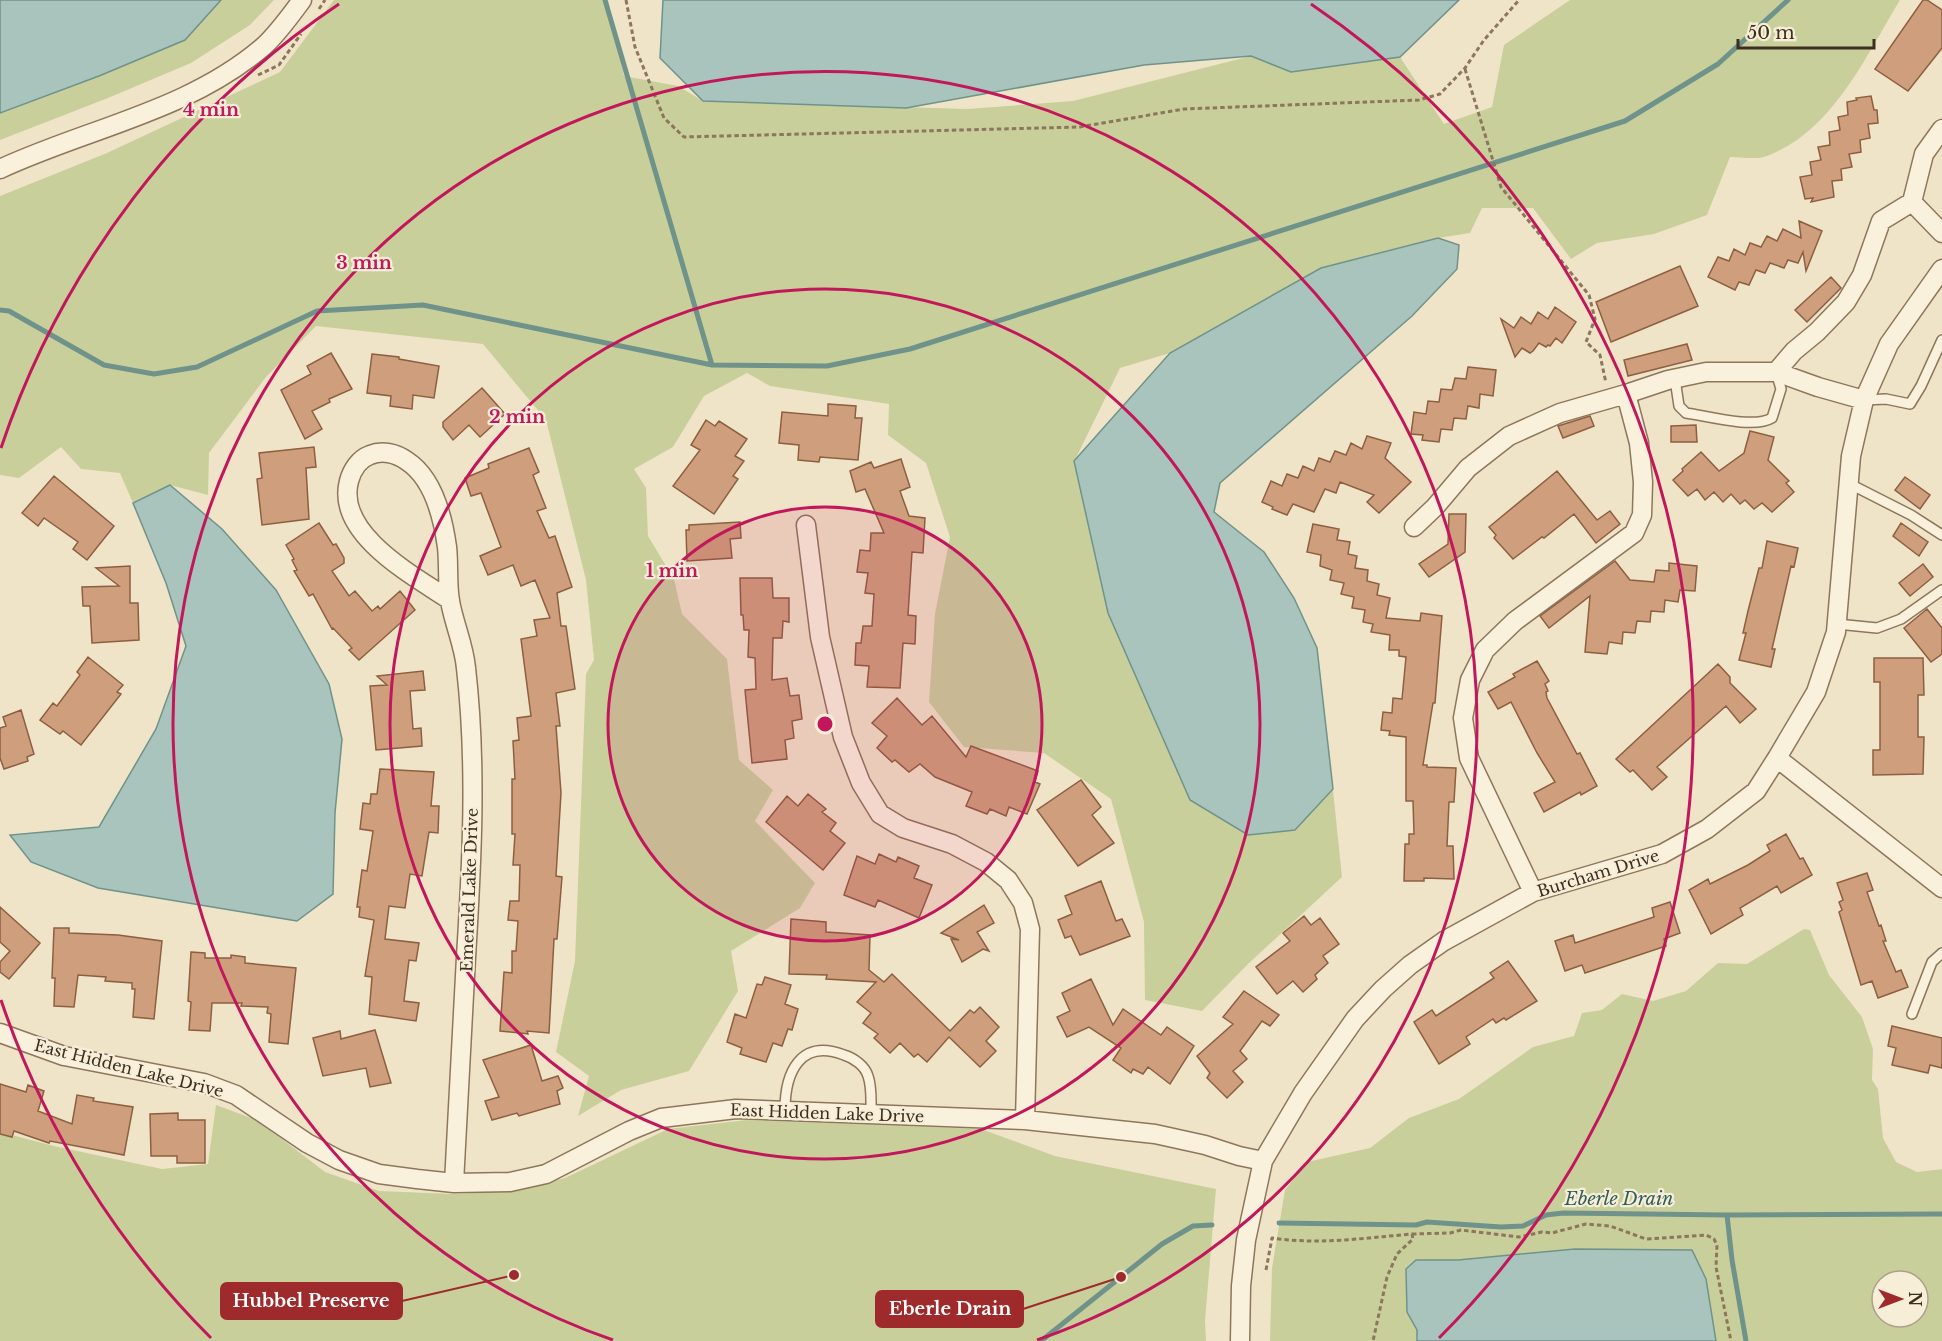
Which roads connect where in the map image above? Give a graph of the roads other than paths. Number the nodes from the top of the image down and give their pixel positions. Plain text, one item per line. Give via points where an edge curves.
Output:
1 (299, 4) edge
2 (1942, 129) edge
3 (0, 169) edge
4 (1912, 202) junction
5 (1942, 233) edge
6 (1942, 269) edge
7 (1942, 340) edge
8 (1776, 372) junction
9 (1675, 379) junction
10 (1618, 397) junction
11 (1864, 400) junction
12 (1848, 483) junction
13 (806, 525) dead end
14 (1414, 527) dead end
15 (1942, 535) edge
16 (1942, 590) edge
17 (450, 600) junction
18 (1837, 624) junction
19 (1777, 758) junction
20 (1942, 888) edge
21 (1533, 892) junction
22 (1942, 953) edge
23 (1912, 1014) dead end
24 (0, 1033) edge
25 (785, 1110) junction
26 (872, 1113) junction
27 (1025, 1120) junction
28 (1263, 1161) junction
29 (454, 1182) junction
30 (1240, 1341) edge

1 - 3 street via 266,44 199,91
2 - 4 street via 1924,154
4 - 5 street
4 - 8 street via 1881,220 1862,275 1846,302
6 - 11 street, Burcham Drive via 1889,344
7 - 11 lane via 1910,404
8 - 9 street via 1706,372
8 - 9 lane via 1782,389 1772,418 1753,423 1686,413 1679,406
8 - 11 street
9 - 10 street
10 - 14 street via 1560,412 1509,436 1468,468
10 - 21 street via 1639,443 1642,515 1634,533 1515,621 1485,650 1470,680 1463,718 1469,758
11 - 12 street, Burcham Drive
12 - 15 lane
12 - 18 street, Burcham Drive
13 - 27 street via 820,637 843,736 861,783 880,814 903,828 952,844 986,862 1008,880 1023,903 1030,929
16 - 18 lane via 1901,619 1877,628
17 - 17 street, Emerald Lake Drive via 447,548 429,487 414,465 399,455 369,455 356,465 346,494 356,524 378,550
17 - 29 street, Emerald Lake Drive via 466,665 473,765 473,843
18 - 19 street, Burcham Drive via 1816,692
19 - 20 street
19 - 21 street, Burcham Drive via 1756,791 1707,829 1662,854
21 - 28 street, Burcham Drive via 1444,941 1383,989 1355,1019 1303,1093
22 - 23 lane via 1932,962
24 - 29 street, East Hidden Lake Drive via 64,1056 204,1083 236,1095 339,1160 379,1174
25 - 26 street, East Hidden Lake Drive
25 - 26 lane via 785,1090 795,1064 822,1049 850,1057 863,1067 868,1076
25 - 29 street, East Hidden Lake Drive via 736,1109 662,1118 546,1174 510,1182
26 - 27 street, East Hidden Lake Drive
27 - 28 street, East Hidden Lake Drive via 1155,1134
28 - 30 street, Burcham Drive via 1246,1240

